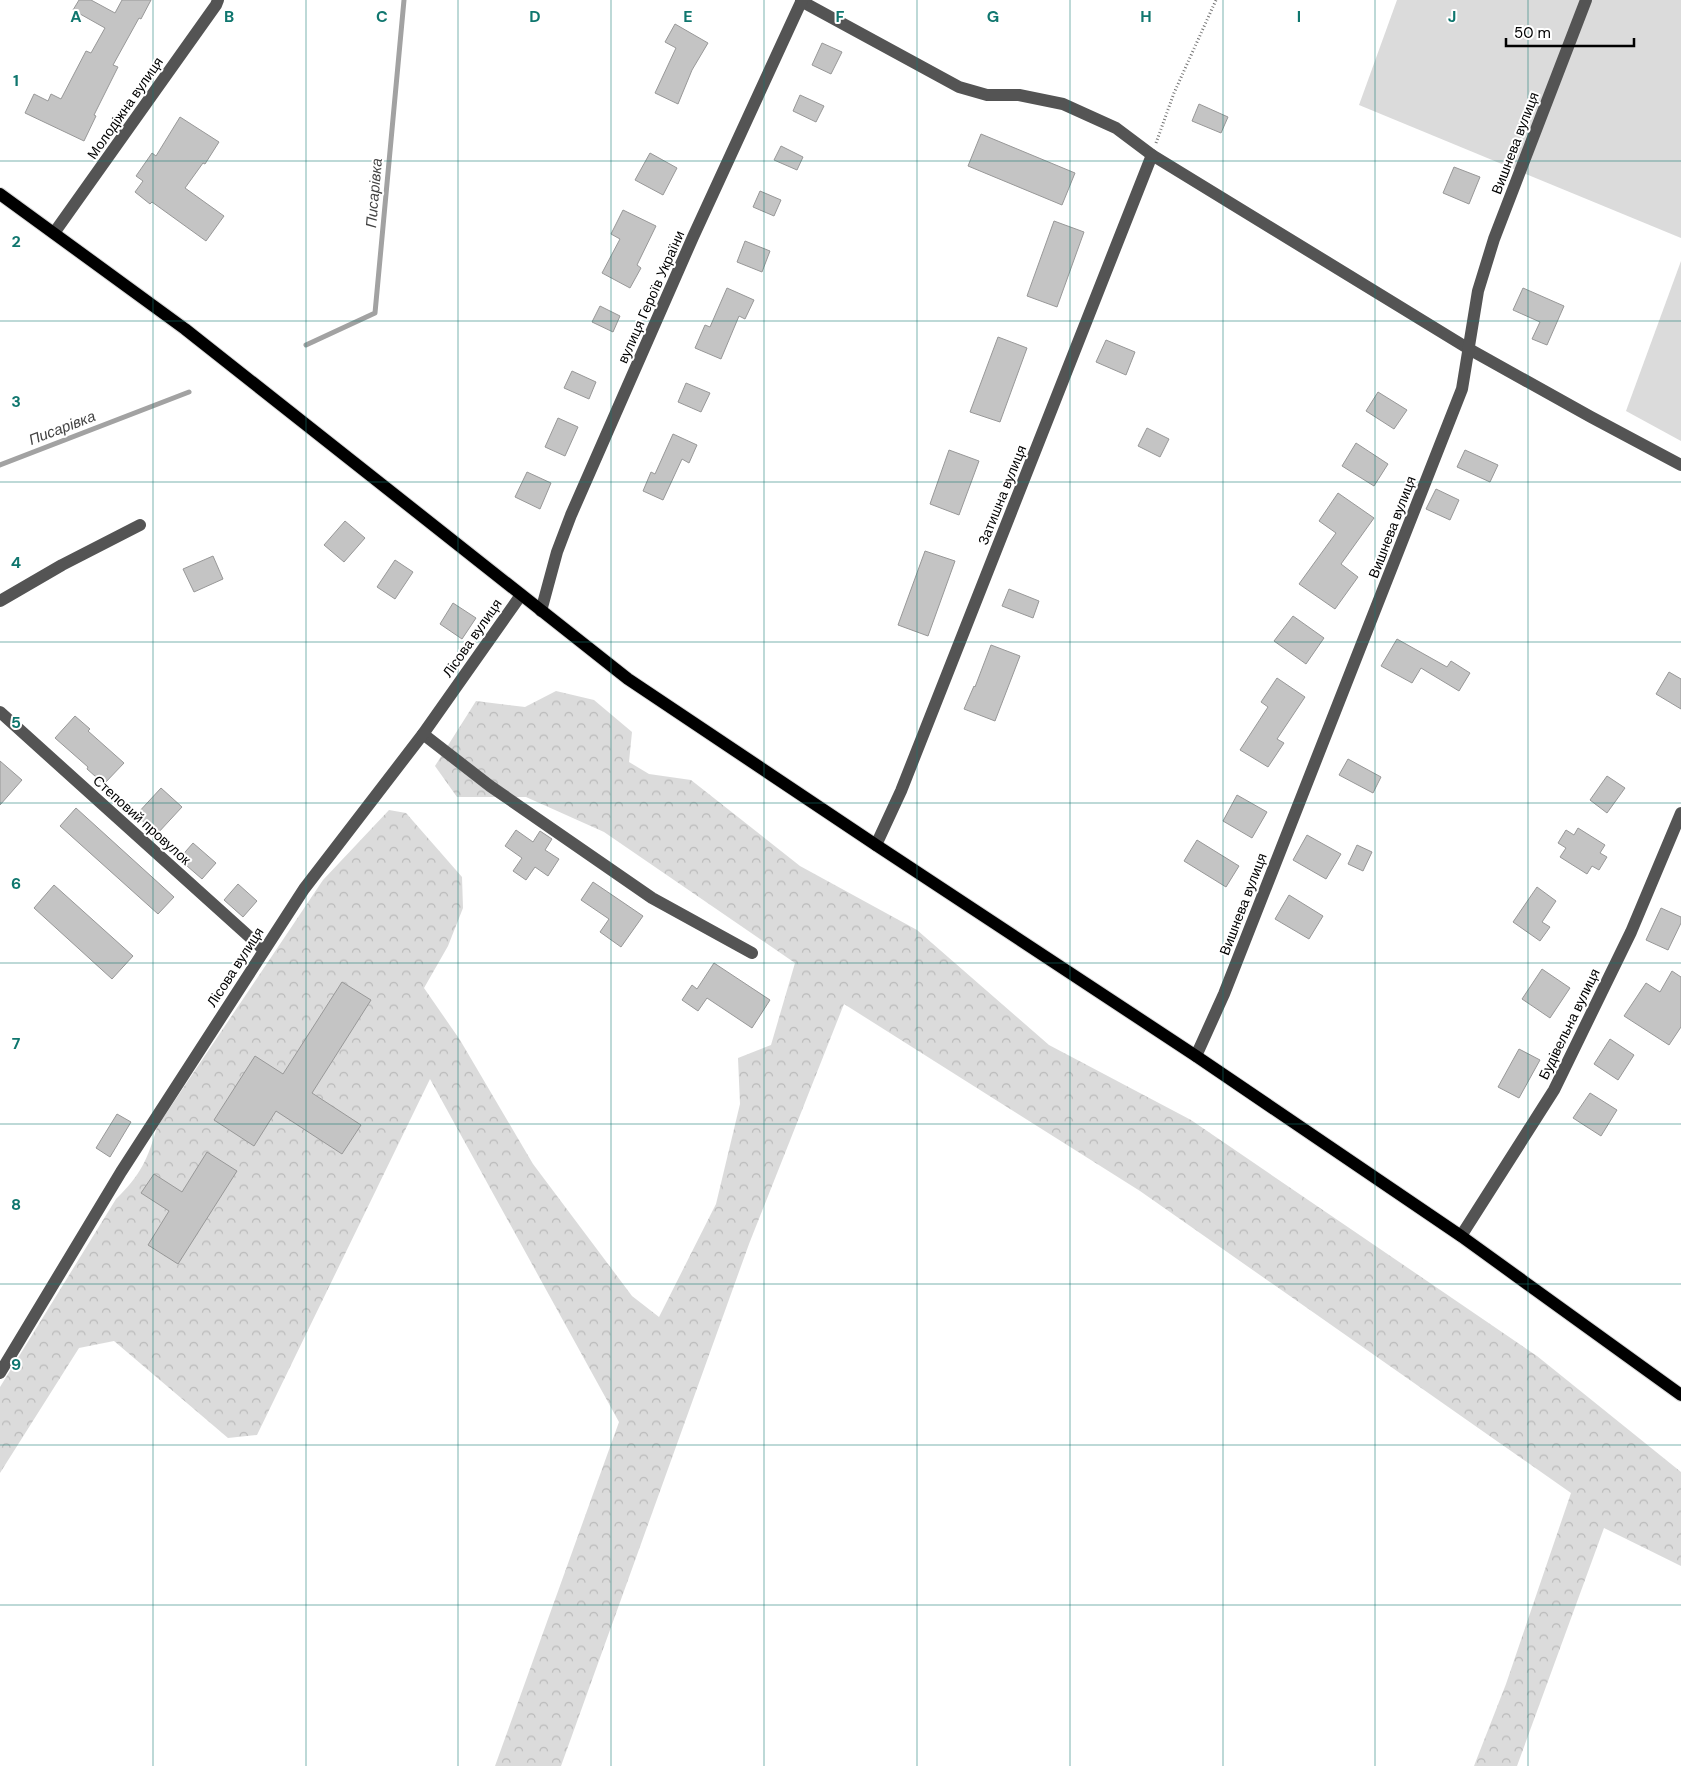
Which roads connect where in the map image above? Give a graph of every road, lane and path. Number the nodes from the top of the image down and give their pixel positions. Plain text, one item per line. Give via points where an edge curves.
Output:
1 (802, 0) edge
2 (1216, 0) edge
3 (1586, 0) edge
4 (214, 2) edge
5 (1152, 155) junction
6 (0, 194) edge
7 (54, 233) junction
8 (1469, 349) junction
9 (1681, 464) edge
10 (140, 525) dead end
11 (521, 595) junction
12 (0, 601) edge
13 (542, 611) junction
14 (0, 712) edge
15 (423, 734) junction
16 (1681, 813) edge
17 (876, 845) junction
18 (264, 950) junction
19 (752, 953) dead end
20 (1196, 1056) junction
21 (1461, 1236) junction
22 (0, 1373) edge
23 (1681, 1395) edge

1 - 5 street via 959,87 987,95 1019,94 1063,104 1116,128
1 - 13 street, вулиця Героїв України via 693,237 571,516 557,552
2 - 5 path via 1174,93
3 - 8 street, Вишнева вулиця via 1494,239 1478,291
4 - 7 street, Молодіжна вулиця
5 - 8 street
5 - 17 street, Затишна вулиця via 905,782
6 - 7 main road
7 - 11 main road via 185,329
8 - 9 street
8 - 20 street, Вишнева вулиця via 1462,389 1224,994
10 - 12 street
11 - 13 main road
11 - 15 street, Лісова вулиця
13 - 17 main road via 628,679
14 - 18 street, Степовий провулок
15 - 18 street, Лісова вулиця via 304,889
15 - 19 street via 490,786 652,898
16 - 21 street, Будівельна вулиця via 1631,932 1554,1090
17 - 20 main road
18 - 22 street, Лісова вулиця via 121,1172
20 - 21 main road
21 - 23 main road

